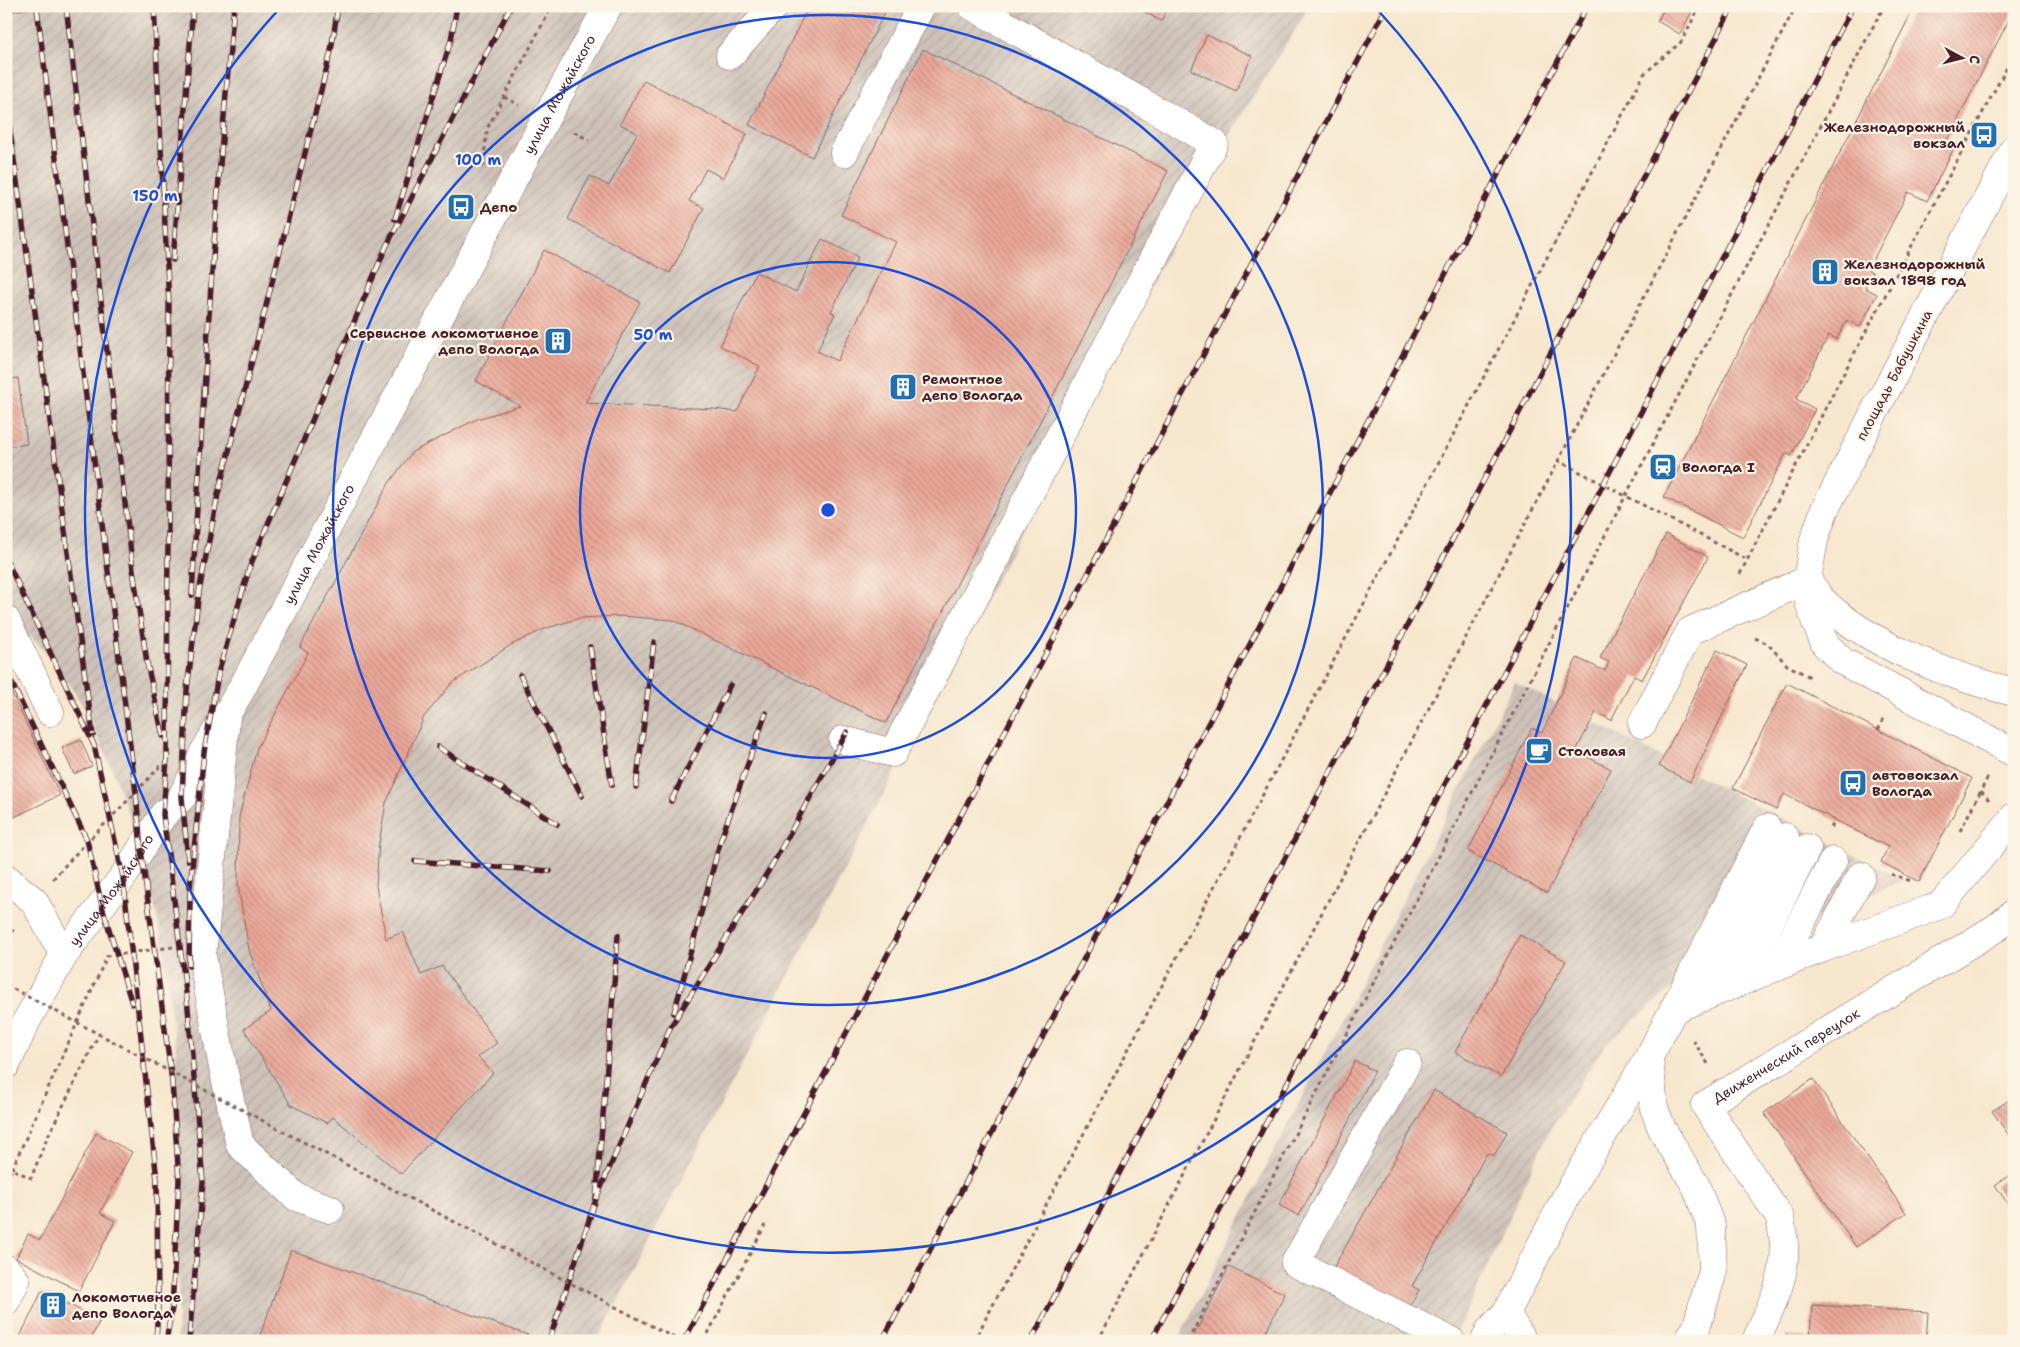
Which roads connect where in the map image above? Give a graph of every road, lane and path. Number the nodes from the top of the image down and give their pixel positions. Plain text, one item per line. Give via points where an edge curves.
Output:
1 (552, 6) edge
2 (608, 6) edge
3 (774, 6) edge
4 (921, 6) edge
5 (972, 6) edge
6 (1700, 6) edge
7 (1796, 6) edge
8 (1884, 6) edge
9 (2014, 54) edge
10 (730, 55) dead end
11 (2014, 149) edge
12 (844, 153) dead end
13 (483, 167) dead end
14 (1558, 460) junction
15 (1626, 495) junction
16 (1748, 560) junction
17 (1739, 577) dead end
18 (1807, 580) junction
19 (1718, 618) junction
20 (6, 620) edge
21 (1814, 679) dead end
22 (2014, 692) edge
23 (50, 712) dead end
24 (1885, 715) dead end
25 (226, 718) junction
26 (1642, 724) dead end
27 (1878, 730) dead end
28 (843, 740) dead end
29 (2014, 753) edge
30 (167, 758) dead end
31 (1991, 771) dead end
32 (2014, 817) edge
33 (1958, 835) dead end
34 (1786, 838) junction
35 (1833, 861) dead end
36 (1873, 874) joint
37 (6, 878) edge
38 (1912, 882) dead end
39 (34, 901) junction
40 (2014, 914) edge
41 (6, 939) edge
42 (1823, 948) junction
43 (64, 955) junction
44 (1778, 968) junction
45 (1740, 982) junction
46 (6, 985) edge
47 (1708, 995) junction
48 (1674, 1009) junction
49 (100, 1034) junction
50 (1649, 1057) junction
51 (1407, 1063) dead end
52 (6, 1065) edge
53 (1726, 1093) junction
54 (6, 1181) edge
55 (330, 1209) dead end
56 (765, 1225) dead end
57 (6, 1269) edge
58 (6, 1301) edge
59 (1506, 1313) junction
60 (680, 1341) edge
61 (704, 1341) edge
62 (974, 1341) edge
63 (1098, 1341) edge
64 (1188, 1341) edge
65 (1451, 1341) edge
66 (1485, 1341) edge
67 (1523, 1341) edge
68 (1688, 1341) edge
69 (1756, 1341) edge

1 - 13 path via 488,129
2 - 25 street, улица Можайского
3 - 10 street
4 - 12 street
5 - 28 street via 1214,143 892,753
6 - 62 path via 1680,42 1644,74
7 - 14 path
8 - 15 path
9 - 16 path
11 - 18 street, площадь Бабушкина via 1824,510 1814,540
14 - 15 path
14 - 63 path
15 - 16 path
15 - 64 path
16 - 17 path
18 - 19 street
18 - 22 street via 1821,599 1880,640 1947,671
18 - 29 street, площадь Бабушкина via 1809,602 1825,644 1842,661
19 - 21 path via 1768,644 1788,665
19 - 26 street via 1690,631
20 - 23 street
24 - 27 path
25 - 43 street, улица Можайского via 204,752 182,797 163,815 123,877
25 - 55 street via 202,956 223,1068 240,1145 296,1197
30 - 39 path via 136,793 86,840
31 - 33 path
32 - 42 street via 1941,905
34 - 45 street
34 - 47 street
34 - 48 street
35 - 44 street
36 - 38 path
36 - 42 street
37 - 39 street
39 - 41 path
39 - 43 street
40 - 53 street, Движенческий переулок
42 - 44 street
43 - 52 street, улица Можайского
44 - 45 street
45 - 47 street
46 - 49 path, bridge
47 - 48 street
48 - 50 street
48 - 53 path
49 - 54 path via 47,1138 31,1178 12,1169
49 - 60 path, bridge
50 - 59 street via 1567,1195
50 - 68 street via 1654,1108 1662,1129 1696,1186 1711,1227 1713,1271 1696,1328
51 - 65 street via 1295,1263
53 - 69 street, Движенческий переулок via 1705,1105 1780,1218 1784,1239 1780,1282
56 - 61 path
57 - 58 street via 16,1281
59 - 66 street via 1489,1331
59 - 67 street

